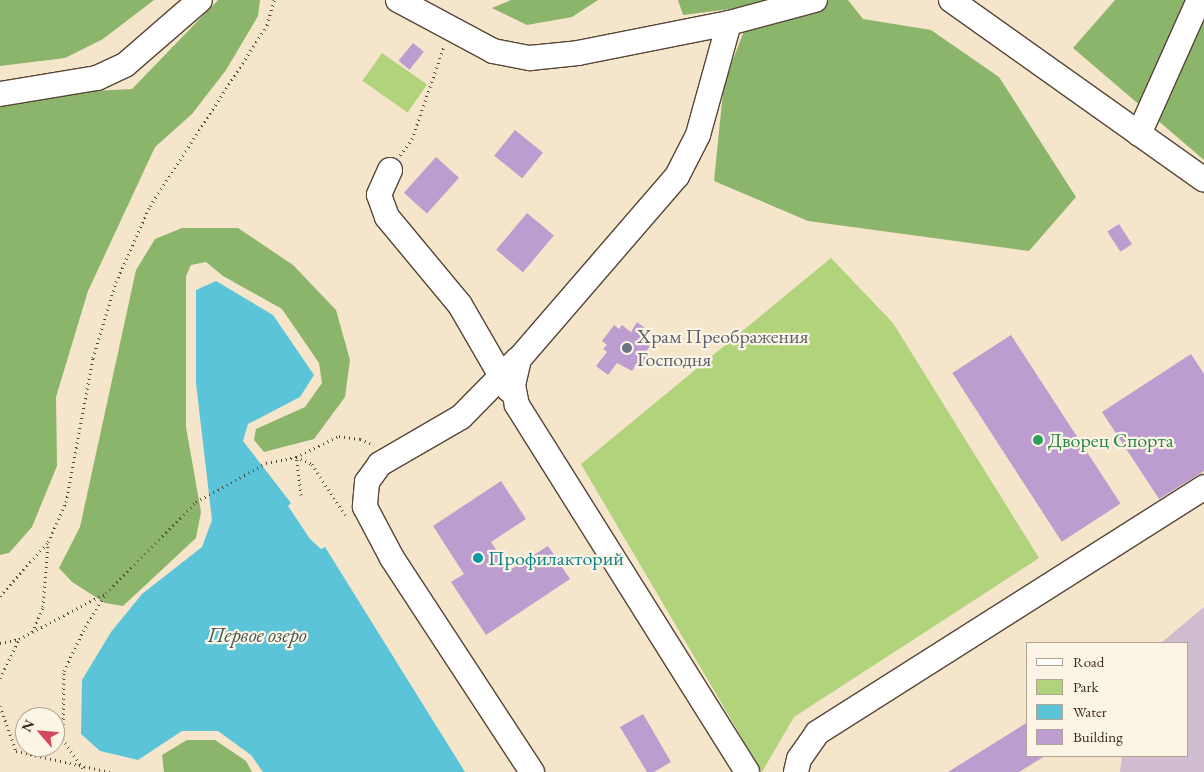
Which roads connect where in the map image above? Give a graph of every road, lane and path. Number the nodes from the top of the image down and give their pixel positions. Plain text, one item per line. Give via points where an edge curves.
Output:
1 (200, 0) edge
2 (274, 0) edge
3 (398, 0) edge
4 (815, 0) edge
5 (951, 0) edge
6 (1199, 0) edge
7 (729, 23) junction
8 (450, 28) junction
9 (0, 94) edge
10 (1140, 134) junction
11 (390, 170) joint
12 (1204, 180) edge
13 (519, 358) junction
14 (502, 378) junction
15 (517, 404) junction
16 (395, 454) junction
17 (296, 457) junction
18 (1204, 487) edge
19 (301, 495) dead end
20 (350, 521) dead end
21 (48, 542) junction
22 (106, 593) junction
23 (0, 596) edge
24 (31, 633) junction
25 (20, 639) junction
26 (0, 643) edge
27 (0, 678) edge
28 (0, 706) edge
29 (83, 768) junction
30 (110, 772) edge
31 (532, 772) edge
32 (747, 772) edge
33 (796, 772) edge

1 - 9 street via 162,36 118,68 97,78
2 - 21 path via 267,25 150,206 116,282 94,358 66,502
3 - 8 street
4 - 7 street
5 - 10 street
6 - 10 street
7 - 8 street via 578,53 530,58 493,51
7 - 13 street via 698,135 677,176
8 - 11 path via 412,139
10 - 12 street
11 - 14 street via 379,195 387,217 460,305
13 - 14 street
13 - 15 street via 513,385
14 - 15 street
14 - 16 street via 461,417
15 - 32 street
16 - 17 path via 360,438 338,436
16 - 31 street via 380,464 367,482 365,507 392,558
17 - 19 path
17 - 20 path via 312,464
17 - 22 path via 266,463 196,502
18 - 33 street via 817,733 800,759
21 - 23 path
21 - 24 path via 43,607
22 - 24 path
22 - 29 path via 64,671 63,739
24 - 25 path
25 - 26 path
25 - 27 path
28 - 29 path via 16,752
29 - 30 path

